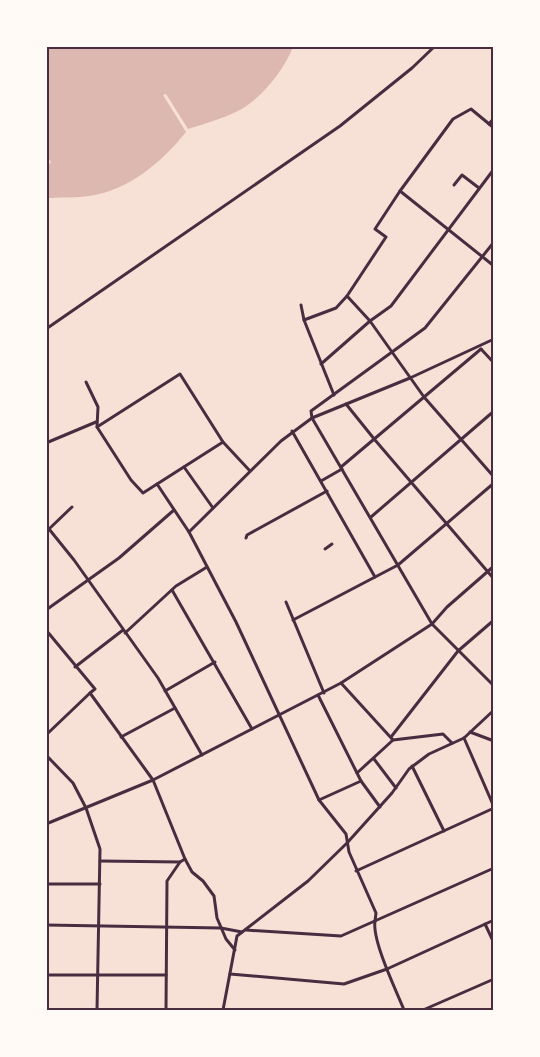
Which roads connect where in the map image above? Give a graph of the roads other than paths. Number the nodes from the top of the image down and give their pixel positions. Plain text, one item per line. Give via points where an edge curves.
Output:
1 (435, 46) edge
2 (494, 118) edge
3 (489, 124) junction
4 (494, 128) edge
5 (494, 169) edge
6 (454, 184) dead end
7 (479, 188) junction
8 (400, 191) junction
9 (448, 229) junction
10 (494, 242) edge
11 (482, 257) junction
12 (494, 266) edge
13 (347, 296) junction
14 (301, 305) dead end
15 (304, 320) junction
16 (370, 321) junction
17 (46, 328) edge
18 (494, 339) edge
19 (480, 348) junction
20 (392, 352) junction
21 (494, 363) edge
22 (321, 364) junction
23 (410, 378) junction
24 (86, 382) dead end
25 (334, 395) junction
26 (424, 397) junction
27 (346, 404) junction
28 (494, 411) edge
29 (312, 418) junction
30 (97, 425) junction
31 (292, 431) junction
32 (461, 439) junction
33 (375, 440) junction
34 (223, 442) junction
35 (46, 443) edge
36 (184, 467) junction
37 (341, 468) junction
38 (250, 471) junction
39 (494, 477) edge
40 (321, 481) junction
41 (411, 482) junction
42 (494, 483) edge
43 (157, 484) junction
44 (327, 491) junction
45 (72, 507) dead end
46 (213, 508) junction
47 (174, 510) junction
48 (370, 517) junction
49 (446, 524) junction
50 (48, 530) edge
51 (189, 532) junction
52 (246, 538) dead end
53 (332, 544) dead end
54 (325, 549) dead end
55 (398, 565) junction
56 (494, 566) edge
57 (207, 567) junction
58 (487, 571) junction
59 (375, 577) junction
60 (494, 579) edge
61 (89, 580) junction
62 (172, 590) junction
63 (286, 602) dead end
64 (46, 610) edge
65 (293, 620) junction
66 (494, 620) edge
67 (432, 624) junction
68 (46, 630) edge
69 (124, 632) junction
70 (458, 651) junction
71 (215, 662) junction
72 (75, 667) junction
73 (341, 683) junction
74 (494, 686) edge
75 (165, 691) junction
76 (90, 693) junction
77 (324, 693) junction
78 (318, 695) junction
79 (175, 708) junction
80 (494, 710) edge
81 (279, 715) junction
82 (252, 729) junction
83 (470, 732) junction
84 (46, 735) edge
85 (122, 737) junction
86 (392, 738) junction
87 (464, 738) junction
88 (494, 741) edge
89 (452, 743) junction
90 (46, 755) edge
91 (202, 755) junction
92 (374, 759) junction
93 (412, 766) junction
94 (357, 774) junction
95 (153, 780) junction
96 (361, 781) junction
97 (396, 788) junction
98 (319, 800) junction
99 (380, 807) junction
100 (86, 808) junction
101 (494, 808) edge
102 (46, 824) edge
103 (444, 831) junction
104 (347, 843) junction
105 (185, 859) junction
106 (100, 861) junction
107 (180, 862) junction
108 (494, 868) edge
109 (356, 871) junction
110 (46, 884) edge
111 (100, 884) junction
112 (494, 920) edge
113 (375, 921) junction
114 (485, 924) junction
115 (46, 925) edge
116 (99, 925) junction
117 (167, 927) junction
118 (221, 928) junction
119 (244, 931) junction
120 (494, 943) edge
121 (235, 950) junction
122 (387, 969) junction
123 (230, 974) junction
124 (46, 975) edge
125 (98, 975) junction
126 (166, 975) junction
127 (494, 979) edge
128 (97, 1011) edge
129 (166, 1011) edge
130 (223, 1011) edge
131 (404, 1011) edge
132 (423, 1011) edge

1 - 17 street via 340,126
2 - 3 street
3 - 4 street
3 - 8 street via 471,109 453,119
5 - 7 street
6 - 7 street via 462,175
7 - 9 street
8 - 9 street
8 - 13 street via 375,229 386,237
9 - 11 street
9 - 16 street via 392,306
10 - 11 street
11 - 12 street
11 - 20 street via 425,328
13 - 15 street via 336,308
13 - 16 street
14 - 15 street
15 - 22 street
16 - 20 street
16 - 22 street
18 - 19 street
19 - 21 street
19 - 23 street
19 - 26 street
20 - 23 street
20 - 25 street
22 - 25 street
23 - 26 street
23 - 27 street
24 - 30 street via 98,407
25 - 29 street via 311,411
26 - 32 street
26 - 33 street
27 - 29 street
27 - 33 street
28 - 32 street
29 - 31 street
29 - 37 street
30 - 34 street via 180,374
30 - 35 street
30 - 43 street via 143,493
31 - 38 street
31 - 40 street
32 - 39 street
32 - 41 street
33 - 37 street
33 - 41 street
34 - 36 street
34 - 38 street
36 - 43 street
36 - 46 street
37 - 40 street
37 - 48 street
38 - 46 street
40 - 44 street
41 - 48 street
41 - 49 street
42 - 49 street
43 - 47 street
44 - 52 street
44 - 59 street
45 - 50 street
46 - 51 street
47 - 51 street
47 - 61 street
48 - 55 street
49 - 55 street
49 - 58 street
50 - 61 street
51 - 57 street
53 - 54 street
55 - 59 street
55 - 67 street
56 - 58 street
57 - 62 street
57 - 81 street
58 - 60 street
58 - 67 street
59 - 65 street
61 - 64 street
61 - 69 street
62 - 69 street
62 - 71 street
63 - 65 street
65 - 77 street
66 - 70 street
67 - 70 street
67 - 73 street
68 - 72 street
69 - 72 street
69 - 75 street
70 - 74 street
70 - 86 street
71 - 75 street
71 - 82 street
72 - 76 street via 95,689
73 - 77 street
73 - 86 street
75 - 79 street
76 - 84 street
76 - 85 street
77 - 78 street
78 - 81 street
78 - 94 street
79 - 85 street
79 - 91 street
80 - 83 street
81 - 82 street
81 - 98 street
82 - 91 street
83 - 87 street
83 - 88 street
85 - 95 street
86 - 89 street via 442,734
86 - 92 street
87 - 89 street
87 - 101 street
89 - 93 street
90 - 100 street via 69,778
91 - 95 street
92 - 94 street
92 - 97 street
93 - 97 street
93 - 103 street
94 - 96 street
95 - 100 street
95 - 105 street
96 - 98 street
96 - 99 street
97 - 99 street
98 - 104 street via 346,834
99 - 104 street
100 - 102 street
100 - 106 street via 100,849
101 - 103 street
103 - 109 street
104 - 109 street
104 - 119 street via 309,881
105 - 107 street
105 - 118 street via 214,896
106 - 107 street
106 - 111 street
107 - 117 street via 167,881
108 - 113 street
109 - 113 street via 376,913
110 - 111 street
111 - 116 street
112 - 114 street
113 - 119 street via 341,936
113 - 122 street
114 - 120 street
114 - 122 street
115 - 116 street
116 - 117 street
116 - 125 street
117 - 118 street
117 - 126 street
118 - 119 street
118 - 121 street
119 - 121 street via 237,936
121 - 123 street
122 - 123 street via 344,984
122 - 131 street
123 - 130 street
124 - 125 street
125 - 126 street
125 - 128 street
126 - 129 street
127 - 132 street

